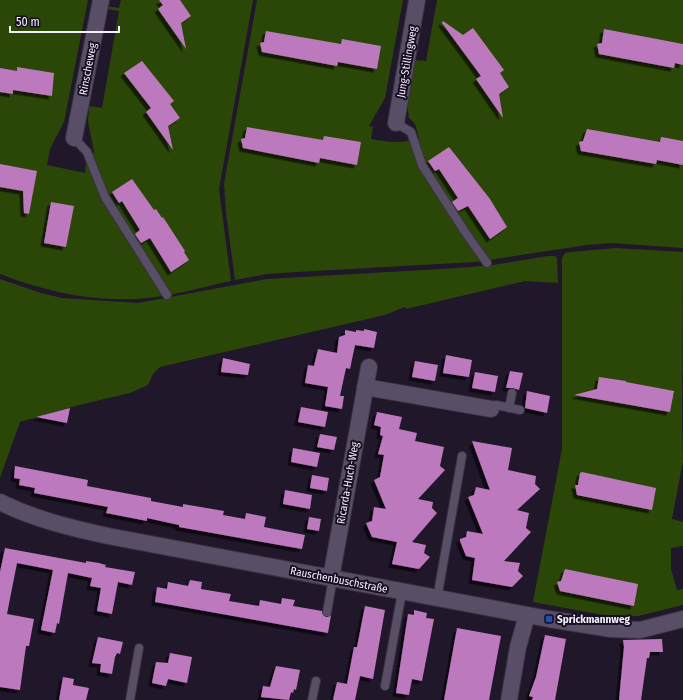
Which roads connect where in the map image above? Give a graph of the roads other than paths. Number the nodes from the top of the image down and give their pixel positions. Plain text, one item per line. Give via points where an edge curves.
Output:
1 (101, 0) edge
2 (417, 0) edge
3 (396, 123) joint
4 (74, 138) joint
5 (487, 263) dead end
6 (167, 295) dead end
7 (369, 367) dead end
8 (365, 388) junction
9 (512, 393) dead end
10 (509, 408) junction
11 (491, 410) joint
12 (520, 410) dead end
13 (462, 456) dead end
14 (0, 502) edge
15 (332, 578) junction
16 (402, 592) junction
17 (436, 599) junction
18 (327, 612) dead end
19 (527, 615) junction
20 (683, 619) edge
21 (139, 648) dead end
22 (316, 681) dead end
23 (385, 686) dead end
24 (130, 700) edge
25 (312, 700) edge
26 (509, 700) edge

1 - 4 street, Rinscheweg
2 - 3 street, Jung-Stillingweg
3 - 5 lane via 411,132 422,165
4 - 6 lane via 87,152 104,197
7 - 8 street, Ricarda-Huch-Weg
8 - 11 street
8 - 15 street, Ricarda-Huch-Weg
9 - 10 lane
10 - 11 lane via 496,405
10 - 12 lane
13 - 17 lane
14 - 15 street, Rauschenbuschstraße via 18,511 68,527
15 - 16 street, Rauschenbuschstraße
15 - 18 lane
16 - 17 street, Rauschenbuschstraße
16 - 23 lane
17 - 19 street, Rauschenbuschstraße
19 - 20 street, Rauschenbuschstraße via 592,626 640,630
19 - 26 street via 518,647
21 - 24 lane
22 - 25 lane

